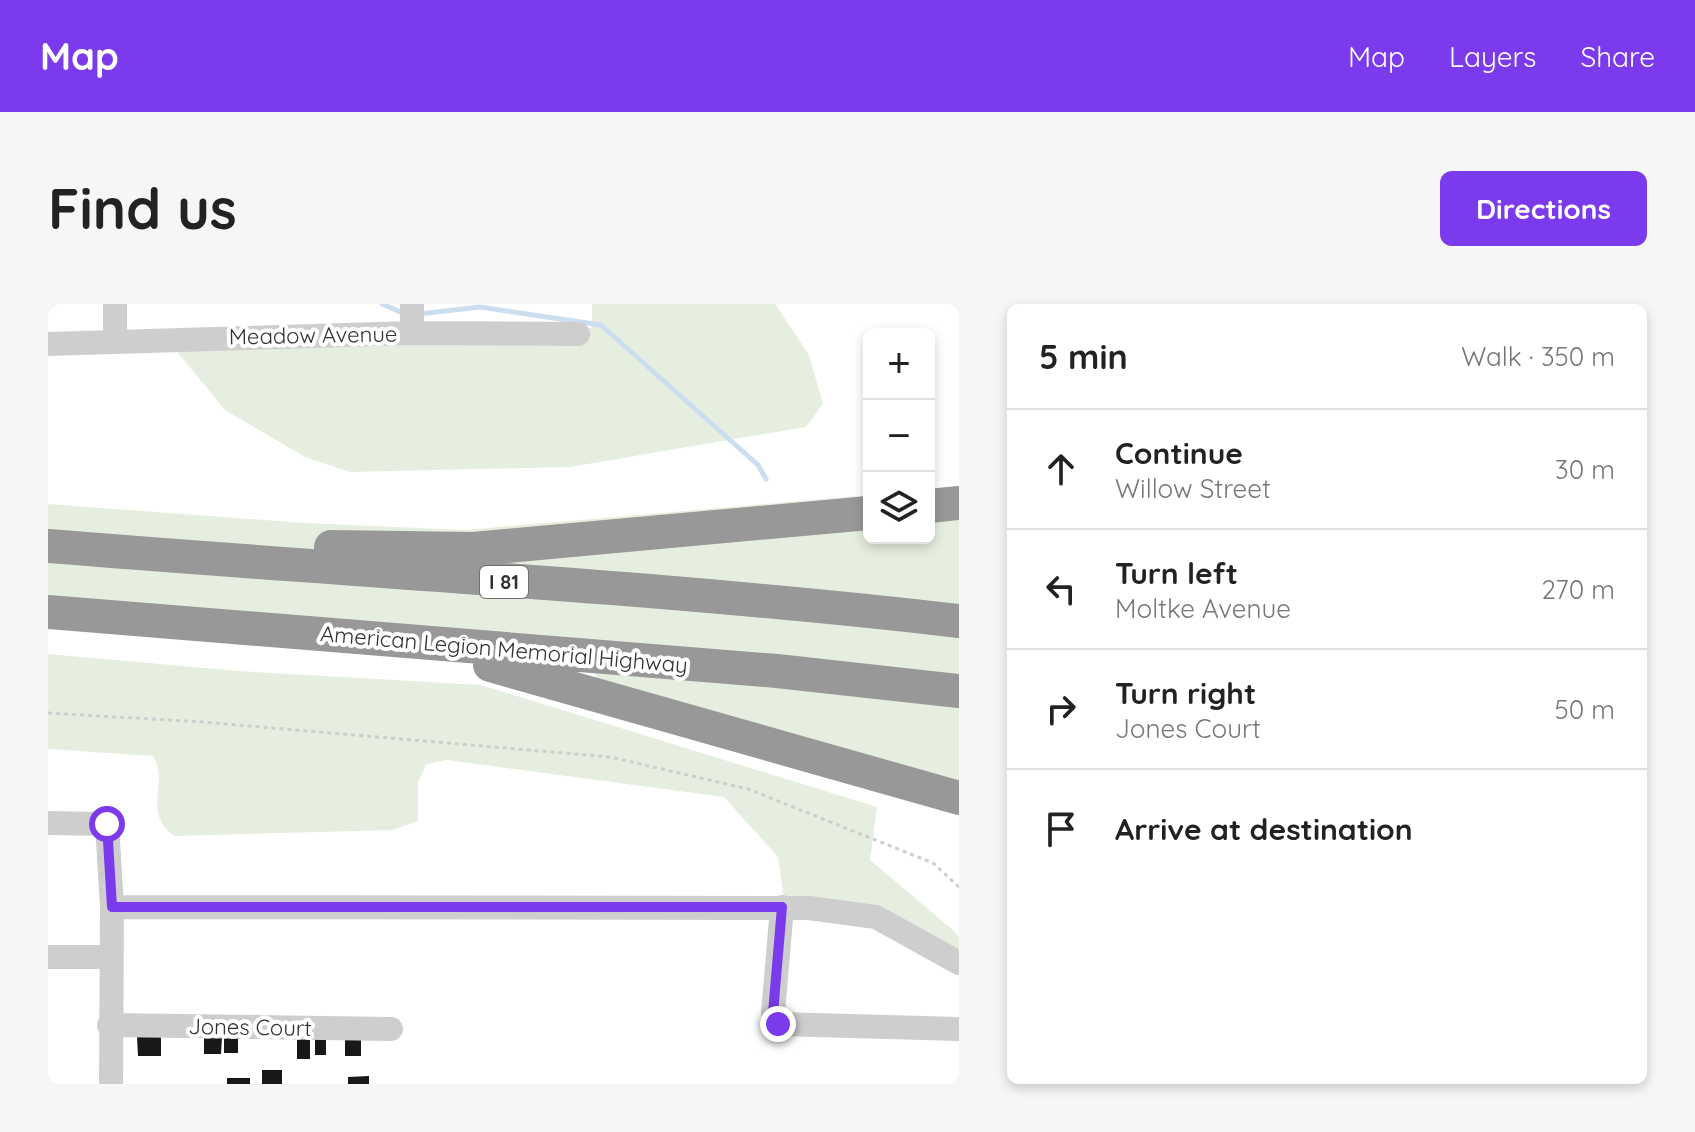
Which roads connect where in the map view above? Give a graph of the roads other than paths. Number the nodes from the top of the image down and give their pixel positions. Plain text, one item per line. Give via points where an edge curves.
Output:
1 (115, 304) edge
2 (412, 304) edge
3 (412, 333) junction
4 (578, 334) dead end
5 (115, 340) junction
6 (48, 344) edge
7 (959, 503) edge
8 (935, 505) edge
9 (863, 514) edge
10 (48, 546) edge
11 (118, 552) junction
12 (48, 612) edge
13 (959, 621) edge
14 (392, 640) junction
15 (959, 691) edge
16 (959, 798) edge
17 (48, 823) edge
18 (112, 907) junction
19 (782, 907) junction
20 (48, 957) edge
21 (110, 957) junction
22 (959, 963) edge
23 (109, 1025) junction
24 (391, 1029) dead end
25 (959, 1029) edge
26 (111, 1084) edge

1 - 5 street
2 - 3 street
3 - 4 street, Meadow Avenue
3 - 5 street, Meadow Avenue
5 - 6 street, Meadow Avenue
7 - 8 highway
9 - 11 highway via 473,549 322,546
10 - 11 highway, I 81
11 - 13 highway, I 81 via 744,596
12 - 14 highway, American Legion Memorial Highway
14 - 15 highway, American Legion Memorial Highway
14 - 16 highway via 601,694
17 - 18 street via 107,824
18 - 19 street
18 - 21 street
19 - 22 street via 867,914
19 - 25 street via 773,1013 778,1024
20 - 21 street
21 - 23 street
23 - 24 street, Jones Court
23 - 26 street

